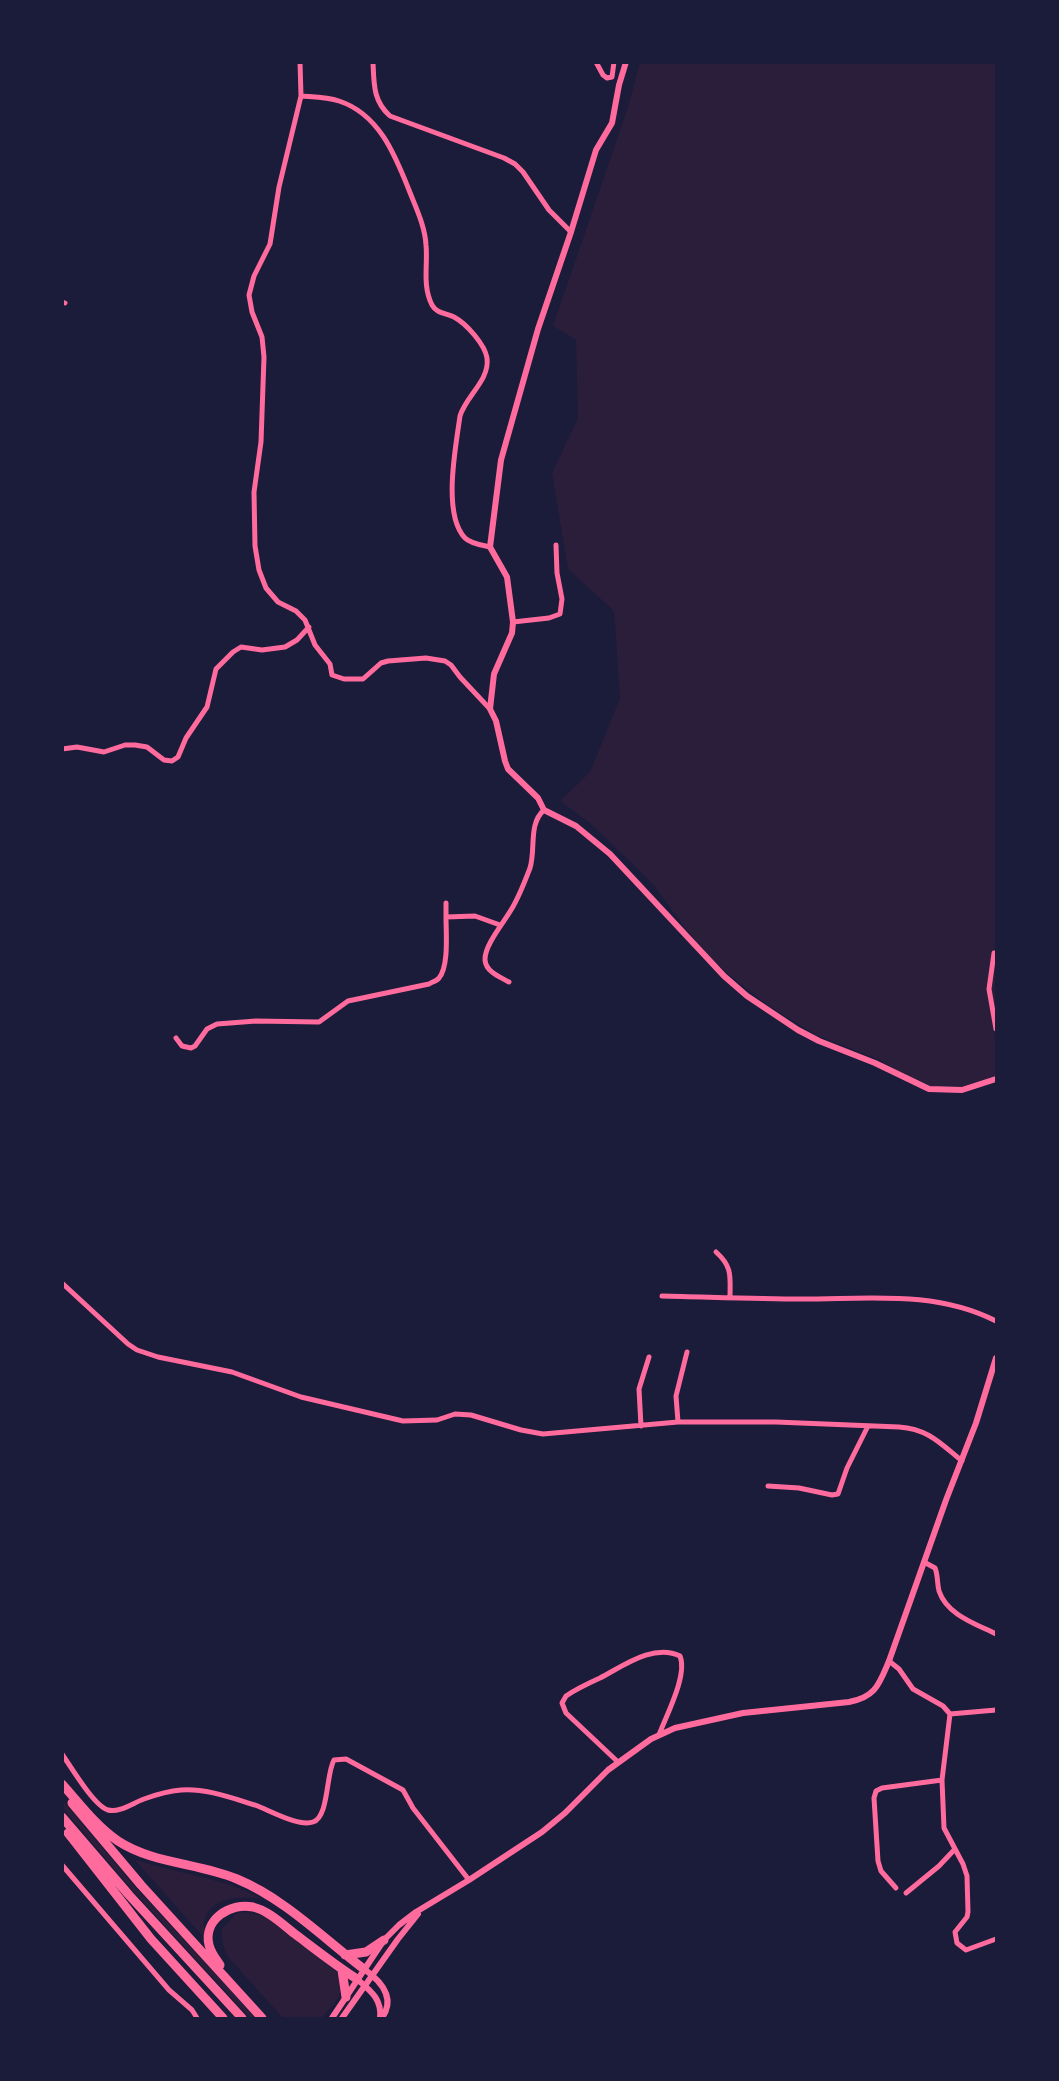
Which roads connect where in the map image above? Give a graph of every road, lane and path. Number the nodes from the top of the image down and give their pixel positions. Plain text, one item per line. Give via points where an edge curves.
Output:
1 (300, 62) edge
2 (373, 62) edge
3 (596, 62) edge
4 (614, 62) edge
5 (626, 62) edge
6 (301, 96) junction
7 (571, 232) junction
8 (556, 545) dead end
9 (490, 547) junction
10 (513, 622) junction
11 (309, 627) junction
12 (490, 709) junction
13 (62, 749) edge
14 (544, 810) junction
15 (446, 903) dead end
16 (446, 917) junction
17 (500, 925) junction
18 (994, 953) dead end
19 (509, 982) dead end
20 (996, 1025) edge
21 (176, 1038) dead end
22 (996, 1080) edge
23 (716, 1252) dead end
24 (62, 1283) edge
25 (662, 1296) dead end
26 (730, 1298) junction
27 (996, 1321) edge
28 (687, 1352) dead end
29 (648, 1357) dead end
30 (996, 1358) edge
31 (678, 1422) junction
32 (641, 1426) junction
33 (868, 1426) junction
34 (962, 1461) junction
35 (768, 1486) dead end
36 (924, 1562) junction
37 (996, 1634) edge
38 (889, 1661) junction
39 (996, 1710) edge
40 (950, 1714) junction
41 (658, 1735) junction
42 (62, 1754) edge
43 (618, 1762) junction
44 (942, 1780) junction
45 (62, 1784) edge
46 (62, 1791) edge
47 (62, 1817) edge
48 (62, 1825) edge
49 (955, 1849) junction
50 (62, 1865) edge
51 (469, 1880) junction
52 (896, 1888) dead end
53 (906, 1893) dead end
54 (426, 1907) junction
55 (996, 1939) edge
56 (384, 1940) junction
57 (345, 1955) junction
58 (364, 1969) junction
59 (342, 1970) junction
60 (372, 1975) junction
61 (361, 1982) junction
62 (346, 1997) junction
63 (252, 2007) junction
64 (196, 2018) edge
65 (223, 2018) edge
66 (242, 2018) edge
67 (262, 2018) edge
68 (332, 2018) edge
69 (342, 2018) edge
70 (381, 2018) edge

1 - 6 street
2 - 7 street via 376,99 390,116 515,164 549,210
3 - 4 street via 607,78 612,77
5 - 7 street via 612,123 596,150
6 - 9 street via 339,101 362,115 383,134 395,155 424,230 425,281 433,307 463,323 485,351 487,367 484,376 463,405 460,416 452,487 458,528 466,539
6 - 11 street via 270,244 254,276 249,295 262,337 264,357 261,442 254,492 257,558 262,579 271,596 301,615
7 - 9 street via 538,329 501,460
8 - 10 street via 562,599 560,614
9 - 10 street via 507,577
10 - 12 street via 512,633 494,674
11 - 12 street via 335,678 363,679 388,661 438,659 451,664
11 - 13 street via 285,647 262,650 241,647 233,652 216,669 207,707 186,738 178,757 172,761 164,760 147,747 135,745 104,752 77,747
12 - 14 street via 508,768 532,790
14 - 17 street via 536,820 530,867 515,903
14 - 22 street via 576,826 610,854 735,986 807,1035 929,1089 962,1090
15 - 16 street
16 - 17 street via 475,916
16 - 21 street via 443,971 434,982 348,1001 319,1022 217,1024 191,1048 182,1046
17 - 19 street via 485,959 486,966
18 - 20 street via 989,989
23 - 26 street via 726,1260 730,1273
24 - 32 street via 137,1350 232,1372 301,1397 403,1421 471,1415 536,1433
25 - 26 street
26 - 27 street via 869,1297 937,1301 959,1305
28 - 31 street via 676,1396
29 - 32 street via 639,1389
30 - 34 street
31 - 32 street
31 - 33 street
33 - 34 street via 921,1430
33 - 35 street via 838,1494
34 - 36 street
36 - 37 street via 935,1568 939,1591 949,1607
36 - 38 street
38 - 40 street via 913,1689 943,1706
38 - 41 street via 877,1688 859,1700 743,1713 675,1728
39 - 40 street
40 - 44 street
41 - 43 street
41 - 43 street via 682,1667 680,1656 674,1653 651,1654 636,1659 566,1696 562,1704 568,1715
42 - 51 street via 103,1808 111,1810 165,1793 199,1790 297,1821 314,1822 321,1817 330,1766 334,1760 346,1759 403,1790 413,1808
43 - 51 street via 542,1832
44 - 49 street via 944,1828
44 - 52 street via 882,1788 876,1792 878,1861 881,1871
45 - 57 highway via 97,1823 119,1841 152,1855 237,1879 282,1904
46 - 63 highway via 128,1871
47 - 66 highway
48 - 65 highway via 151,1939
49 - 53 street
49 - 55 street via 967,1876 968,1912 955,1932 957,1943 966,1950
50 - 64 street
51 - 54 street
54 - 56 street via 407,1918
54 - 60 street via 404,1930
56 - 57 highway via 366,1952
56 - 58 street
57 - 58 highway
58 - 60 street
58 - 61 street
59 - 61 highway
59 - 62 highway
59 - 63 highway via 264,1912 245,1906 229,1909 215,1919 209,1932 209,1945 214,1957
60 - 61 street
60 - 70 street via 383,1986 388,1999 386,2013
61 - 62 street
61 - 69 street
61 - 70 street via 379,2002
62 - 68 street
63 - 67 highway

